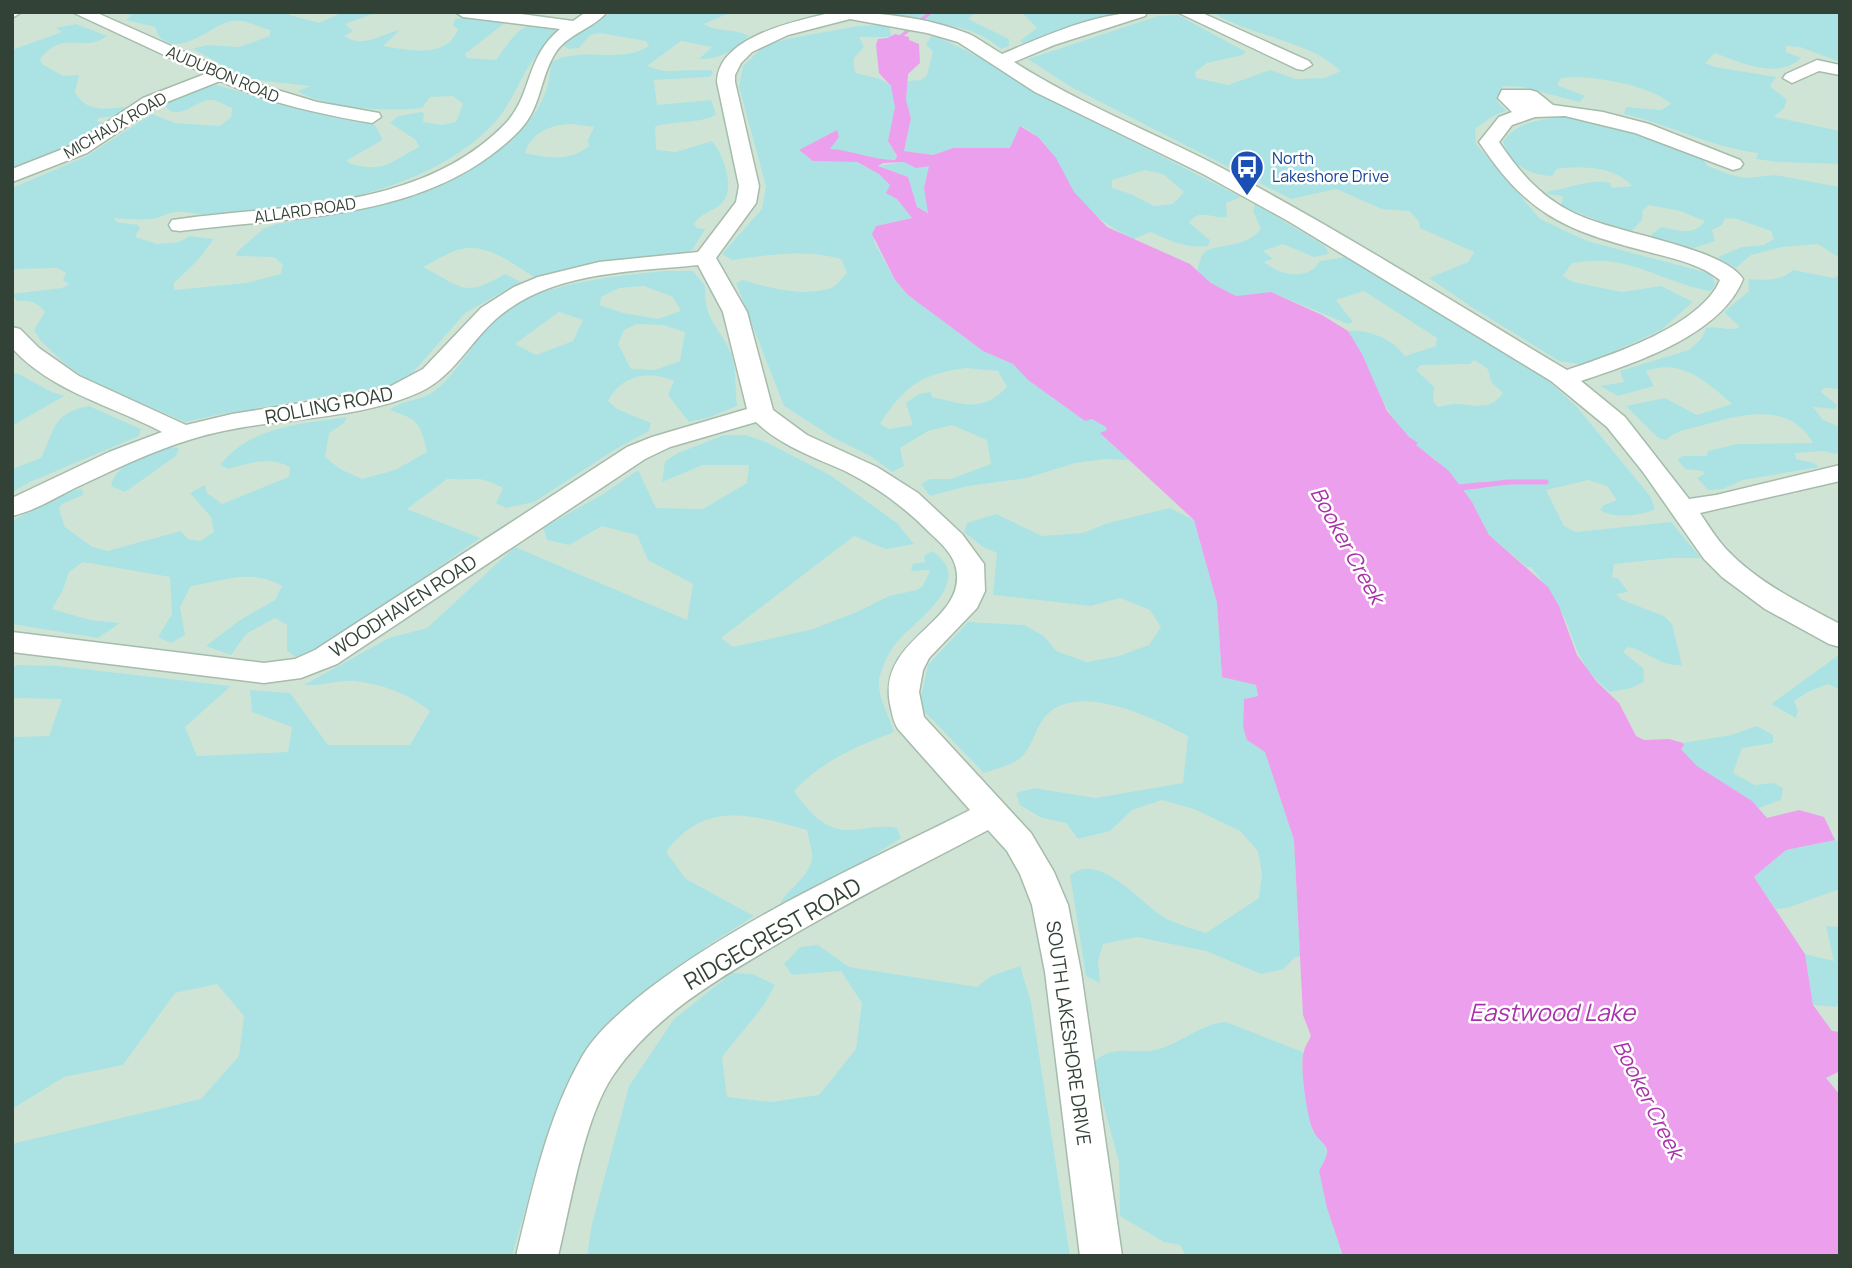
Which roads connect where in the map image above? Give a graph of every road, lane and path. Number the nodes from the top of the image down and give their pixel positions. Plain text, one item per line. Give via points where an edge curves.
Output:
1 (80, 12) edge
2 (463, 12) edge
3 (599, 12) edge
4 (1139, 12) edge
5 (1185, 12) edge
6 (849, 13) edge
7 (575, 26) junction
8 (1001, 61) junction
9 (1303, 65) dead end
10 (1840, 70) edge
11 (219, 75) junction
12 (1792, 78) dead end
13 (372, 117) dead end
14 (1733, 164) dead end
15 (12, 176) edge
16 (180, 225) dead end
17 (705, 258) junction
18 (12, 334) edge
19 (1564, 379) junction
20 (761, 413) junction
21 (183, 433) junction
22 (1840, 473) edge
23 (12, 508) edge
24 (1680, 508) junction
25 (1840, 637) edge
26 (12, 642) edge
27 (994, 812) junction
28 (537, 1256) edge
29 (1101, 1256) edge

1 - 11 street, AUDUBON ROAD
2 - 7 street
3 - 7 street, ALLARD ROAD
4 - 8 street
5 - 9 street
6 - 8 street via 964,38
6 - 17 street via 775,34 734,58 725,77 749,186 746,203
7 - 16 street, ALLARD ROAD via 552,45 541,62 524,115 493,145 466,162 416,186 340,208
8 - 19 street via 1042,88 1295,217
10 - 12 street via 1817,65
11 - 13 street, AUDUBON ROAD via 274,97
11 - 15 street, MICHAUX ROAD via 150,102 80,149
14 - 19 street via 1605,117 1549,111 1497,126 1489,142 1498,158 1545,207 1602,233 1697,258 1732,279 1731,288 1719,301 1657,344
17 - 20 street via 735,312
17 - 21 street, ROLLING ROAD via 577,274 525,292 482,319 431,375 401,391
18 - 21 street via 49,371
19 - 24 street via 1616,422
20 - 26 street, WOODHAVEN ROAD via 662,442 624,460 368,631 301,668 264,673
20 - 27 street, SOUTH LAKESHORE DRIVE via 788,434 892,487 964,554 971,568 969,596 905,670 902,701 909,721
21 - 23 street, ROLLING ROAD
22 - 24 street
24 - 25 street via 1714,553 1754,589
27 - 28 street, RIDGECREST ROAD via 726,956 635,1022 598,1065 568,1131
27 - 29 street, SOUTH LAKESHORE DRIVE via 1019,842 1050,905

